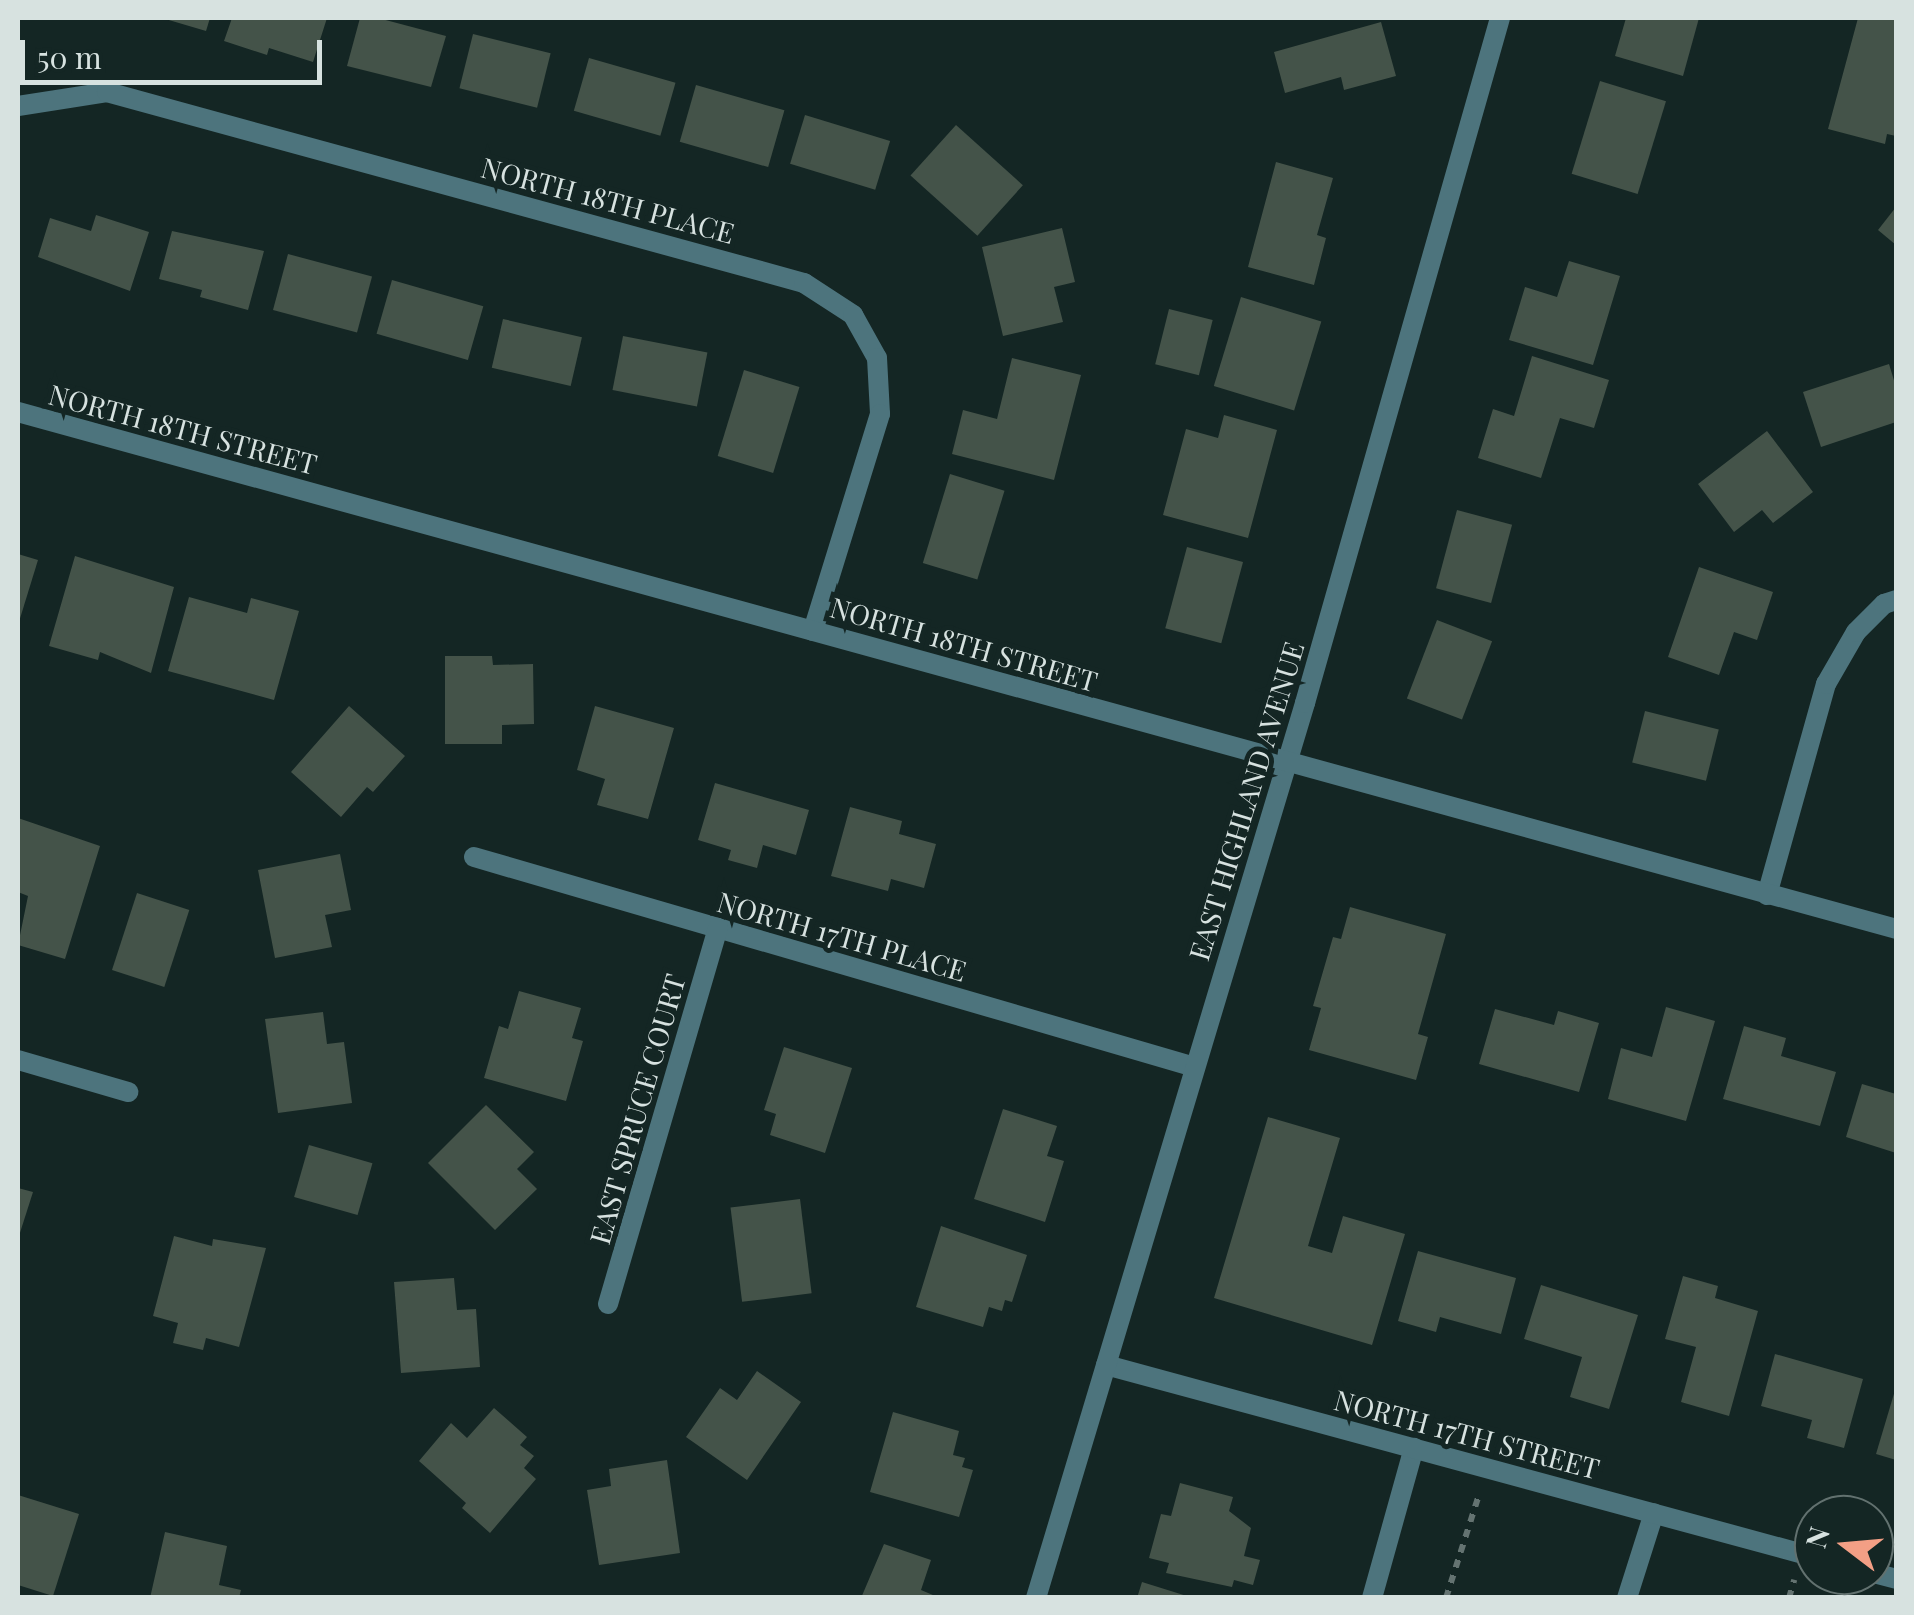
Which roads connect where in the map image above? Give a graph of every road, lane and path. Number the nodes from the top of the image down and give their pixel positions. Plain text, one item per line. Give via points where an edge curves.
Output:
1 (1500, 18) edge
2 (18, 106) edge
3 (18, 412) edge
4 (1896, 600) edge
5 (813, 631) junction
6 (1286, 763) junction
7 (474, 857) dead end
8 (1767, 895) junction
9 (718, 928) junction
10 (1896, 929) edge
11 (18, 1060) edge
12 (1195, 1067) junction
13 (128, 1092) dead end
14 (608, 1304) dead end
15 (1106, 1364) junction
16 (1414, 1448) junction
17 (1478, 1498) dead end
18 (1654, 1513) junction
19 (1794, 1552) edge
20 (1036, 1598) edge
21 (1372, 1598) edge
22 (1446, 1598) edge
23 (1627, 1598) edge

1 - 6 street, EAST HIGHLAND AVENUE
2 - 5 street, NORTH 18TH PLACE via 107,92 804,283 854,314 878,358 880,414
3 - 5 street, NORTH 18TH STREET
4 - 8 street via 1856,632 1826,684
5 - 6 street, NORTH 18TH STREET
6 - 8 street, NORTH 18TH STREET
6 - 12 street, EAST HIGHLAND AVENUE
7 - 9 street, NORTH 17TH PLACE
8 - 10 street, NORTH 18TH STREET
9 - 12 street, NORTH 17TH PLACE
9 - 14 street, EAST SPRUCE COURT
11 - 13 street
12 - 15 street, EAST HIGHLAND AVENUE
15 - 16 street, NORTH 17TH STREET
15 - 20 street, EAST HIGHLAND AVENUE
16 - 18 street, NORTH 17TH STREET
16 - 21 street
17 - 22 path
18 - 19 street, NORTH 17TH STREET
18 - 23 street

